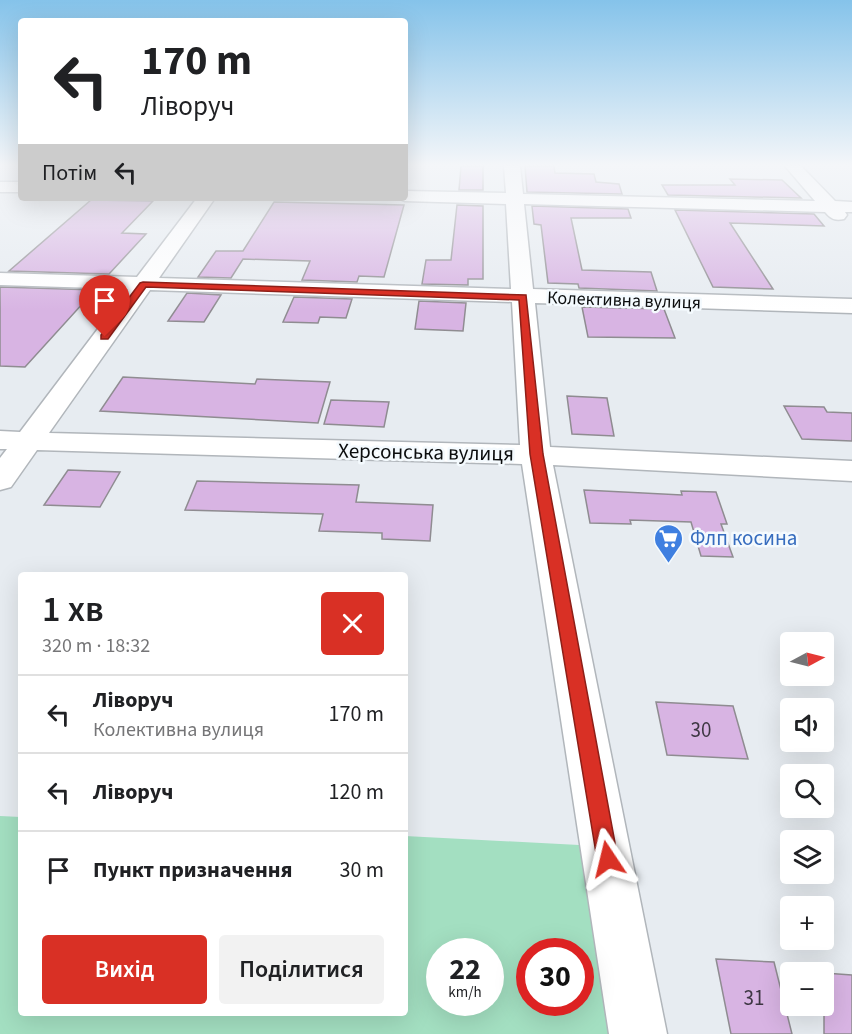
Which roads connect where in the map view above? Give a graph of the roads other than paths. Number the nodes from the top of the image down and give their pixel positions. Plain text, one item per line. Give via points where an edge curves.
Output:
1 (194, 214) edge
2 (516, 214) edge
3 (838, 214) edge
4 (852, 229) edge
5 (0, 279) edge
6 (143, 284) junction
7 (523, 297) junction
8 (852, 306) edge
9 (14, 441) edge
10 (536, 454) junction
11 (852, 471) edge
12 (0, 480) edge
13 (638, 1034) edge

1 - 6 street
2 - 7 street
3 - 4 street
5 - 6 street, Колективна вулиця
6 - 7 street, Колективна вулиця
6 - 9 street
7 - 8 street, Колективна вулиця
7 - 10 street
9 - 10 street, Херсонська вулиця
9 - 12 street
10 - 11 street, Херсонська вулиця
10 - 13 street

